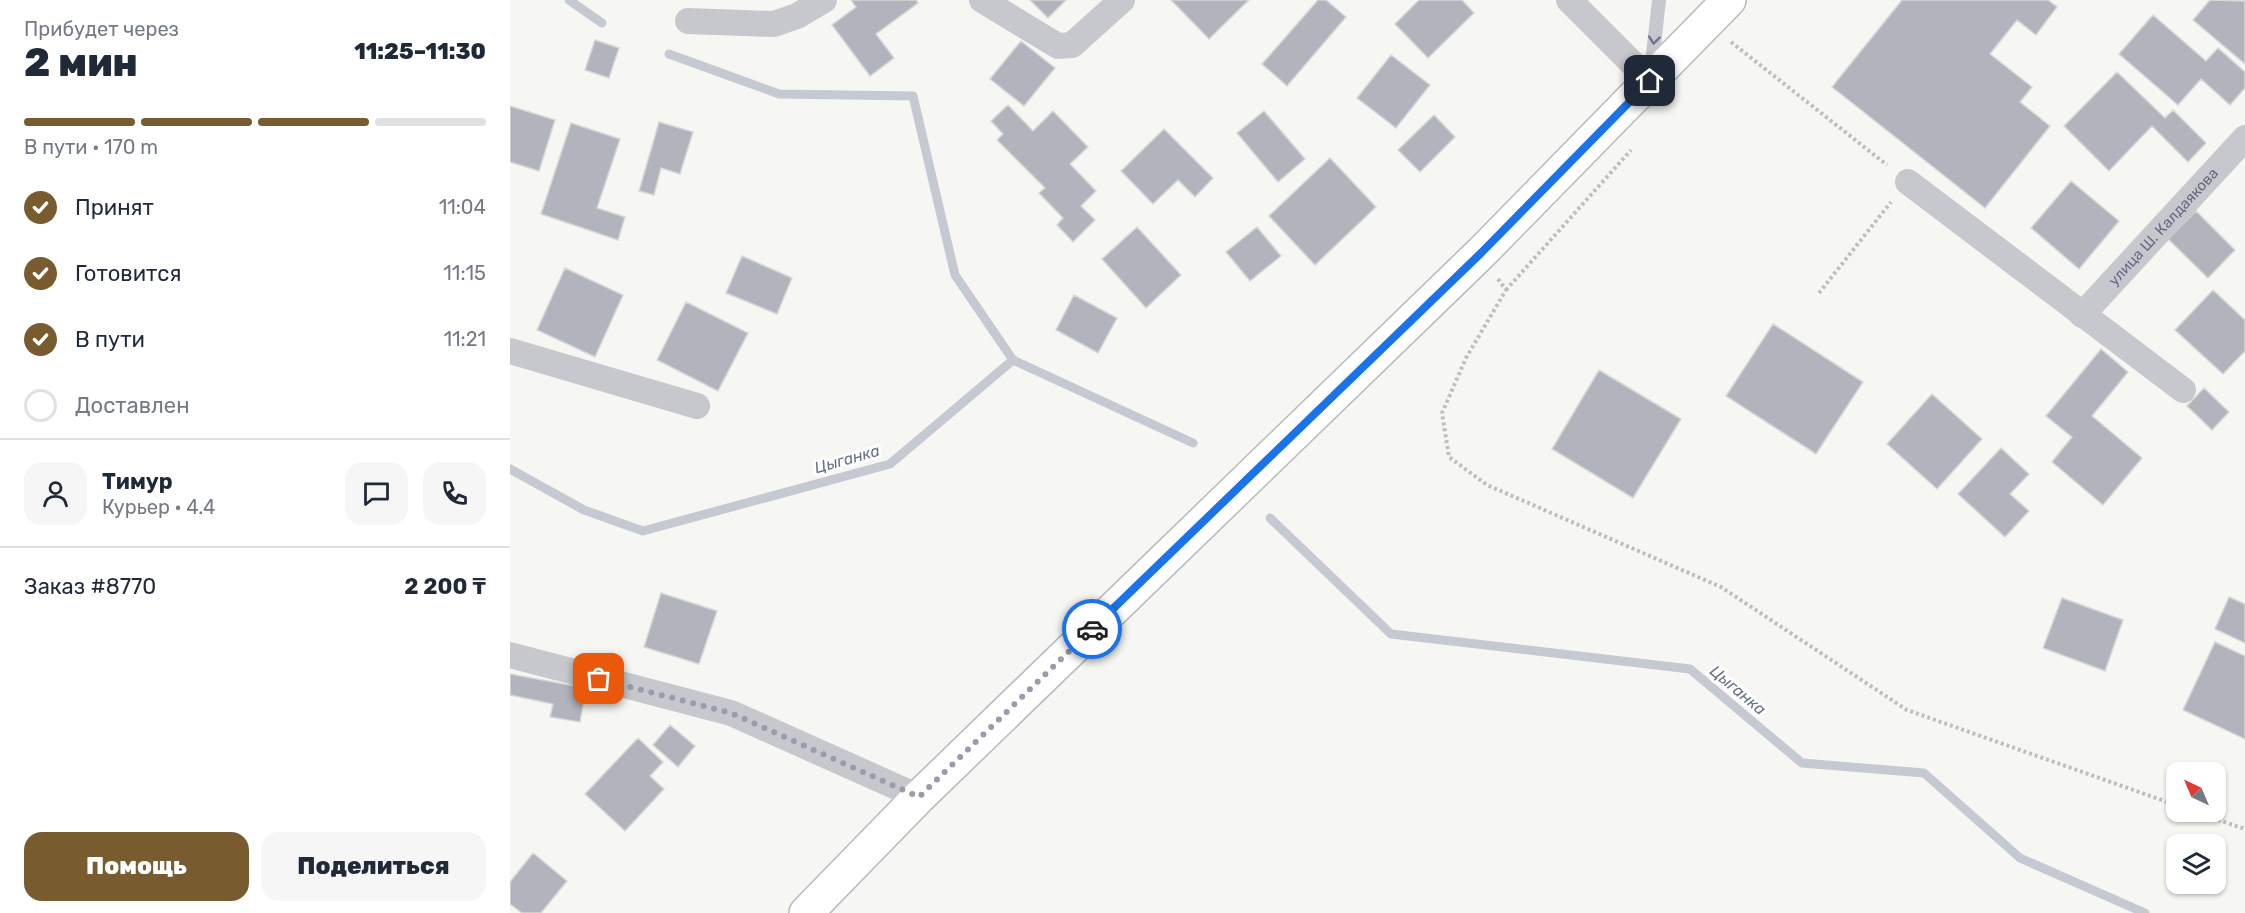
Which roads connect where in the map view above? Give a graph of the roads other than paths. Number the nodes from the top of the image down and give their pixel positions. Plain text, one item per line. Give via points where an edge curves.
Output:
1 (824, 0) edge
2 (982, 0) edge
3 (1122, 0) edge
4 (1569, 0) edge
5 (1659, 0) edge
6 (1729, 0) edge
7 (688, 21) dead end
8 (1650, 81) junction
9 (2245, 138) edge
10 (1908, 182) road end
11 (2082, 315) junction
12 (510, 351) edge
13 (2183, 390) dead end
14 (697, 406) dead end
15 (510, 656) edge
16 (919, 797) junction
17 (806, 913) edge

1 - 7 street via 774,24
2 - 3 street via 1058,46 1072,45
4 - 8 street
5 -> 8 lane
6 - 8 main road
8 - 16 main road via 1481,253
9 - 11 street, улица Ш. Калдаякова
10 - 11 street
11 - 13 street
12 - 14 street
15 - 16 street via 731,713
16 - 17 main road

